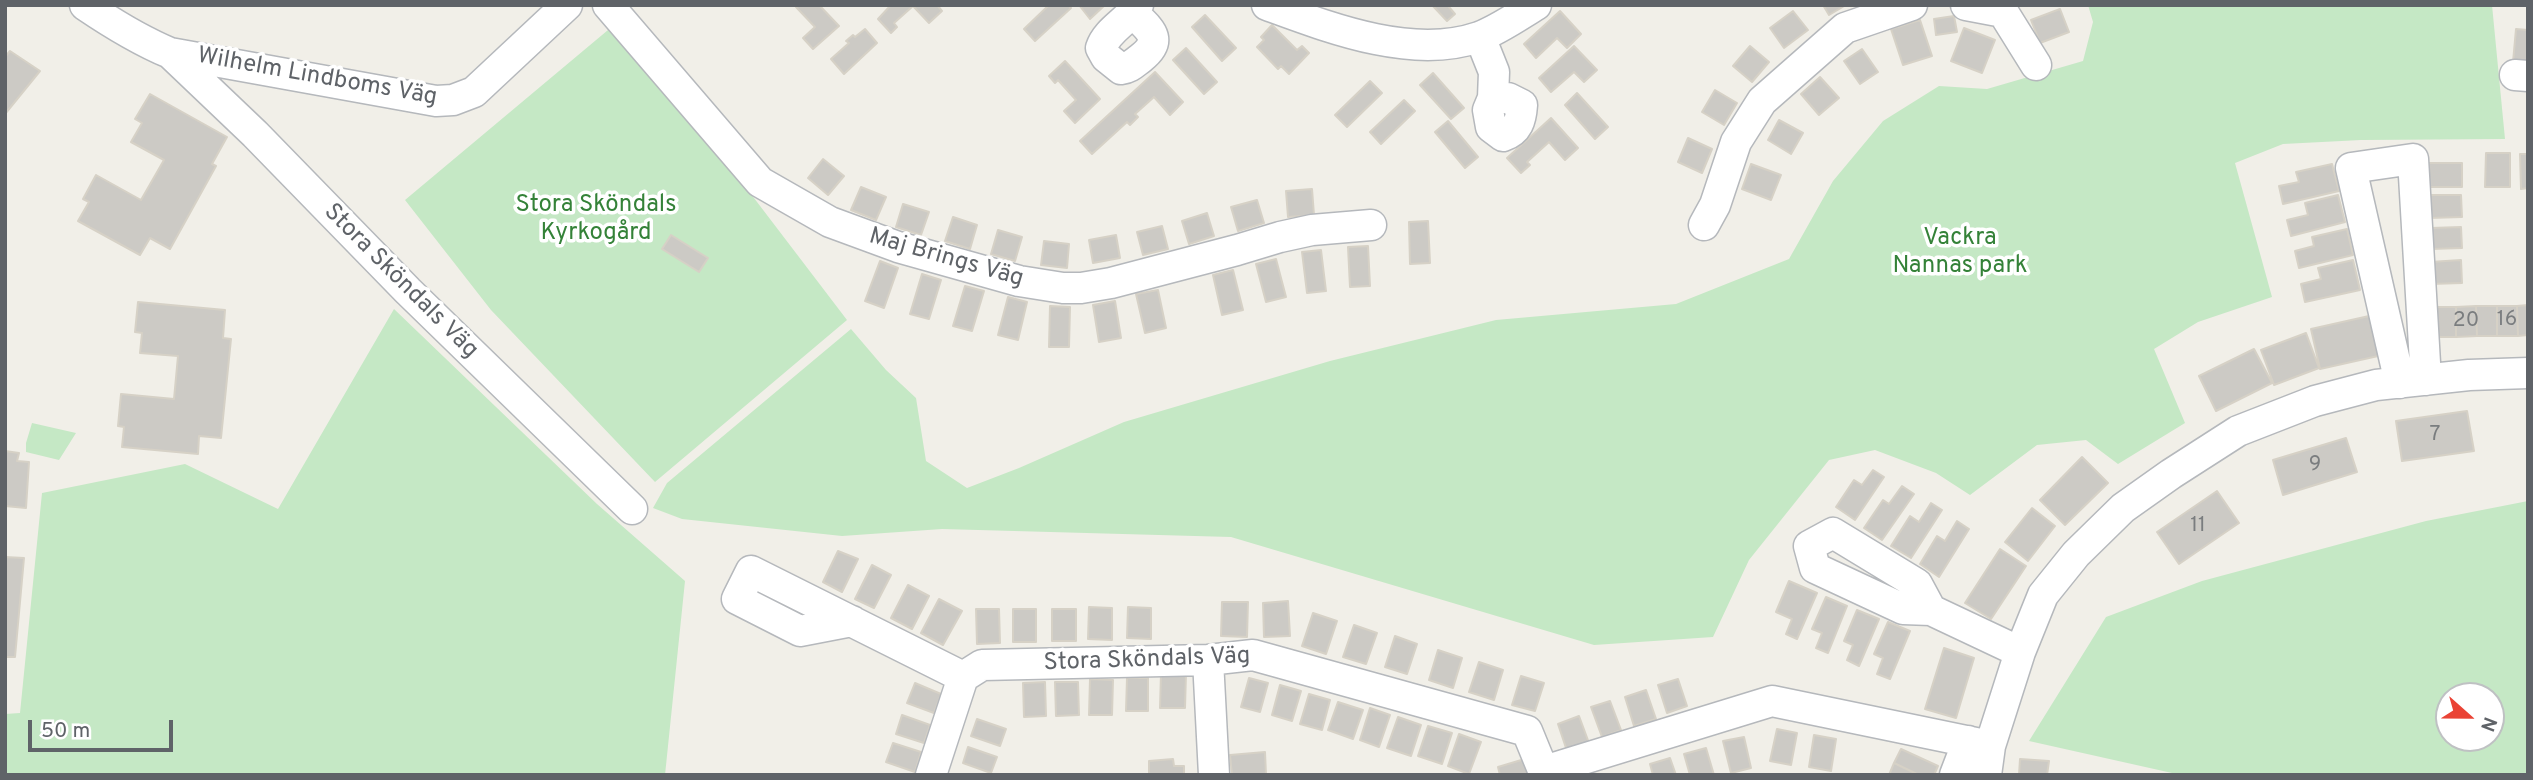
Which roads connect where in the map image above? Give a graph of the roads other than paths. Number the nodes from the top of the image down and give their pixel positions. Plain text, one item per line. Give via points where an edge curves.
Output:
1 (85, 5) edge
2 (567, 5) edge
3 (608, 5) edge
4 (1267, 5) edge
5 (1536, 5) edge
6 (1912, 5) edge
7 (1966, 5) edge
8 (2002, 9) edge
9 (1480, 37) junction
10 (170, 53) junction
11 (2036, 65) dead end
12 (1493, 98) dead end
13 (1371, 225) dead end
14 (1704, 225) dead end
15 (2528, 373) edge
16 (2413, 381) junction
17 (632, 509) dead end
18 (1931, 610) dead end
19 (852, 621) dead end
20 (2020, 652) junction
21 (1208, 660) junction
22 (963, 677) junction
23 (1981, 754) edge
24 (1544, 773) edge
25 (931, 775) edge
26 (1214, 775) edge
27 (1955, 775) edge

1 - 10 street, Wilhelm Lindboms Väg via 145,43
2 - 10 street, Wilhelm Lindboms Väg via 474,92 453,100 354,88
3 - 13 street, Maj Brings Väg via 760,182 830,222 898,247 1019,281 1081,288 1279,237
4 - 9 street via 1324,26 1391,42 1428,44
5 - 9 street
6 - 14 street via 1845,28 1762,101 1736,142
7 - 8 street
8 - 11 street
9 - 12 street via 1493,72
10 - 17 street, Stora Sköndals Väg
15 - 16 street
16 - 16 street via 2413,159 2351,168
16 - 20 street via 2315,401 2238,431 2171,474 2123,508 2076,554 2043,595
18 - 20 street
19 - 22 street
20 - 23 street
21 - 22 street, Stora Sköndals Väg via 982,665
21 - 24 street, Stora Sköndals Väg via 1254,655 1527,732
21 - 26 street
22 - 25 street
23 - 24 street via 1772,701
23 - 27 street

